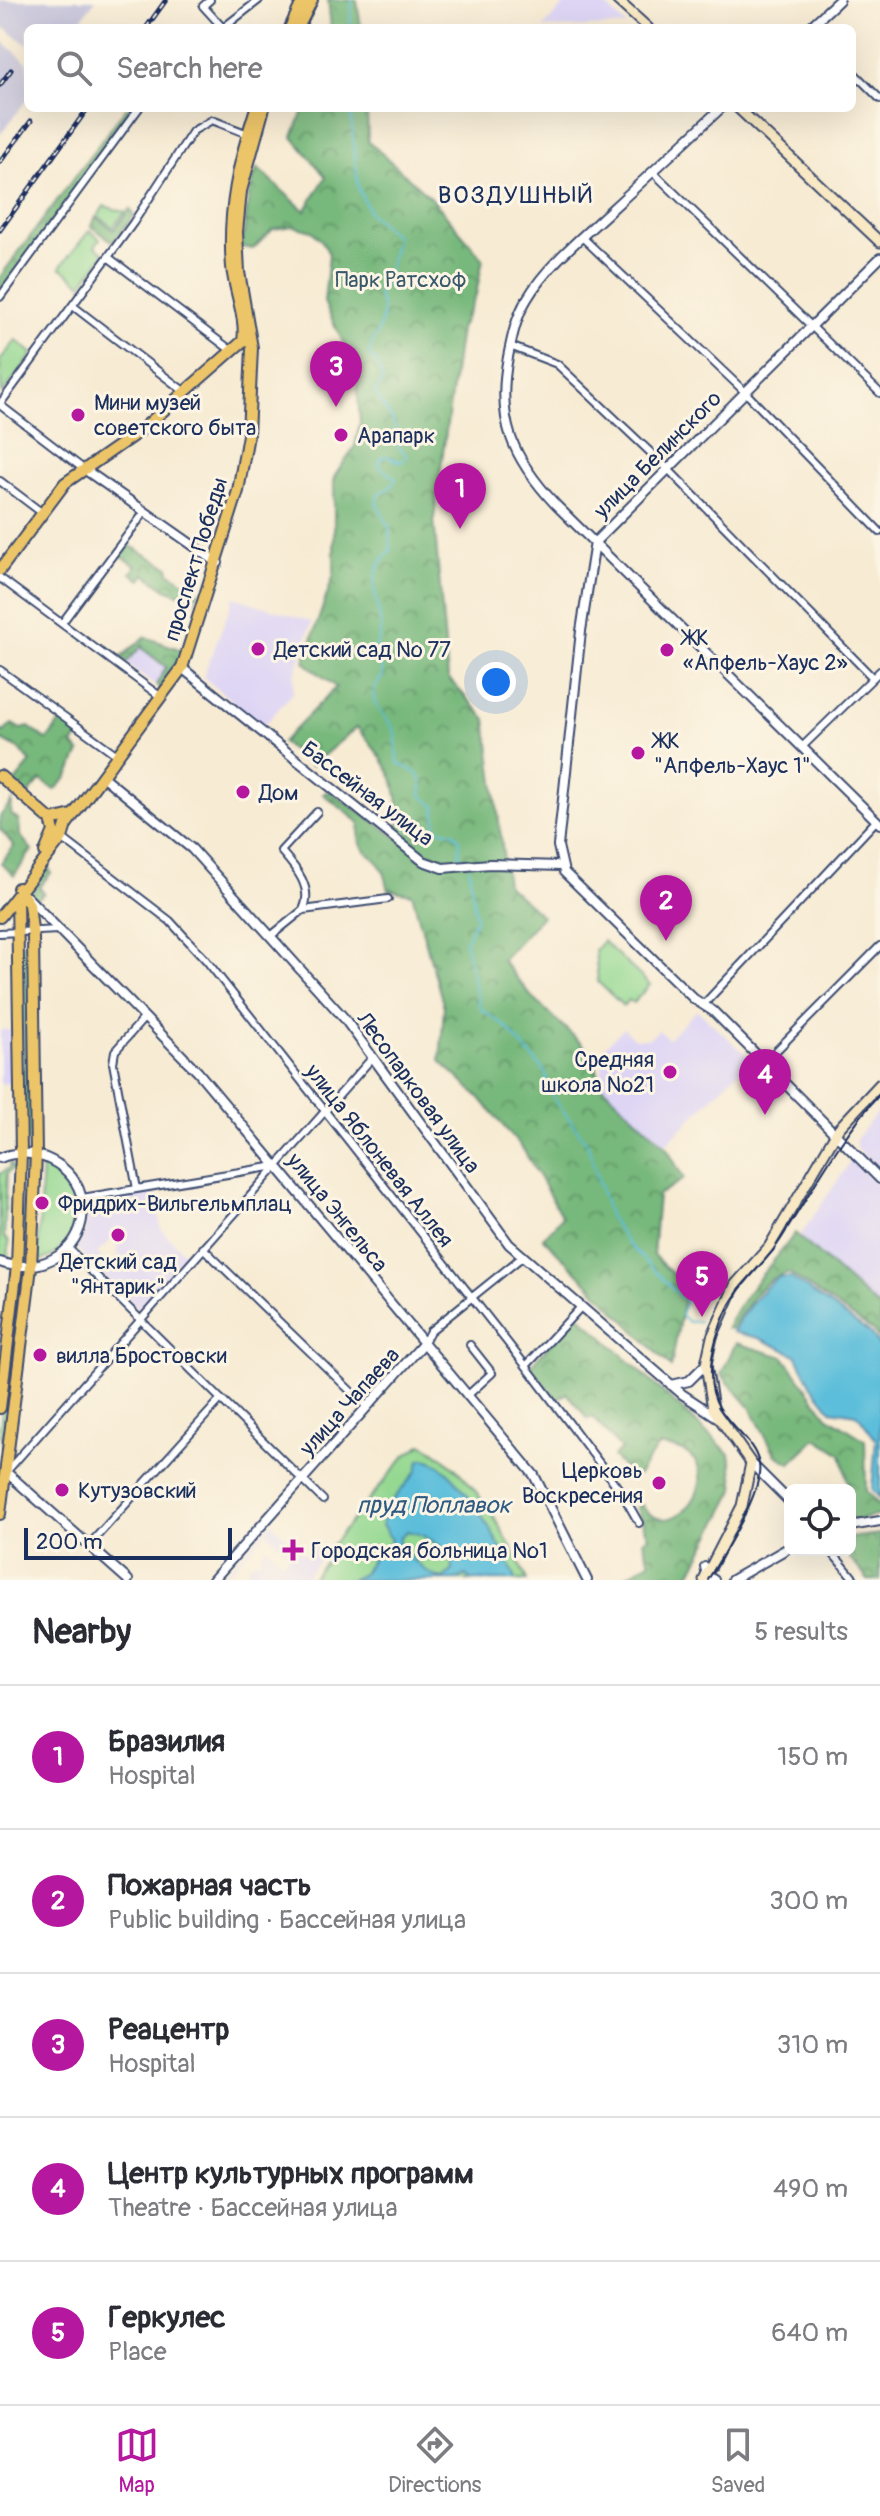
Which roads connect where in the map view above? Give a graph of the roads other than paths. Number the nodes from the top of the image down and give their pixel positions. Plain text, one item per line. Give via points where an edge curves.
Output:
1 (210, 0) edge
2 (259, 0) edge
3 (617, 0) edge
4 (839, 0) edge
5 (305, 1) edge
6 (219, 24) edge
7 (228, 24) edge
8 (292, 24) edge
9 (299, 24) edge
10 (644, 24) edge
11 (814, 24) edge
12 (856, 75) edge
13 (880, 99) edge
14 (136, 112) edge
15 (255, 112) edge
16 (263, 112) edge
17 (717, 112) edge
18 (742, 112) edge
19 (248, 134) junction
20 (653, 172) junction
21 (582, 237) junction
22 (880, 242) edge
23 (108, 257) junction
24 (880, 258) edge
25 (0, 297) edge
26 (73, 306) junction
27 (813, 325) junction
28 (510, 346) junction
29 (232, 351) junction
30 (251, 362) junction
31 (185, 392) junction
32 (745, 392) junction
33 (880, 393) edge
34 (0, 404) edge
35 (668, 469) junction
36 (87, 471) junction
37 (0, 481) edge
38 (41, 512) junction
39 (144, 513) junction
40 (880, 532) edge
41 (595, 542) junction
42 (4, 554) edge
43 (218, 563) junction
44 (0, 570) edge
45 (0, 578) edge
46 (62, 623) junction
47 (182, 668) junction
48 (0, 670) edge
49 (880, 671) edge
50 (873, 678) junction
51 (162, 697) junction
52 (802, 747) junction
53 (117, 755) junction
54 (0, 776) edge
55 (102, 776) junction
56 (317, 812) dead end
57 (74, 814) junction
58 (51, 820) junction
59 (878, 822) edge
60 (62, 838) junction
61 (563, 869) junction
62 (20, 892) junction
63 (388, 899) dead end
64 (0, 909) edge
65 (303, 910) junction
66 (0, 917) edge
67 (58, 930) junction
68 (32, 932) junction
69 (0, 933) edge
70 (18, 933) junction
71 (272, 935) junction
72 (880, 946) edge
73 (704, 1004) junction
74 (145, 1017) junction
75 (373, 1057) junction
76 (765, 1062) junction
77 (880, 1084) edge
78 (322, 1112) junction
79 (837, 1133) junction
80 (21, 1153) junction
81 (36, 1154) junction
82 (0, 1158) edge
83 (277, 1166) junction
84 (880, 1179) edge
85 (137, 1189) junction
86 (82, 1198) junction
87 (203, 1248) junction
88 (69, 1249) junction
89 (522, 1257) junction
90 (0, 1262) edge
91 (17, 1266) junction
92 (31, 1267) junction
93 (469, 1297) junction
94 (580, 1308) junction
95 (139, 1320) junction
96 (423, 1344) junction
97 (470, 1345) dead end
98 (706, 1364) junction
99 (526, 1366) junction
100 (671, 1385) junction
101 (467, 1396) junction
102 (221, 1399) junction
103 (367, 1407) junction
104 (0, 1408) edge
105 (717, 1417) junction
106 (9, 1440) junction
107 (28, 1450) junction
108 (751, 1463) junction
109 (6, 1472) junction
110 (767, 1479) junction
111 (302, 1481) junction
112 (750, 1481) junction
113 (784, 1496) edge
114 (323, 1500) dead end
115 (0, 1514) edge
116 (880, 1521) edge
117 (639, 1523) dead end
118 (856, 1525) edge
119 (89, 1545) junction
120 (784, 1550) edge
121 (835, 1556) edge
122 (705, 1577) edge
123 (128, 1580) edge
124 (213, 1580) edge
125 (587, 1580) edge
126 (732, 1580) edge
127 (855, 1580) edge

1 - 6 street via 203,6
2 - 7 street
3 - 10 main road
4 - 11 street
5 - 8 main road
5 - 9 main road
12 - 13 street
14 - 25 street
15 - 19 main road
16 - 30 main road, проспект Победы via 241,191 237,232
17 - 20 street
18 - 22 main road
19 - 23 street via 212,120 193,131
19 - 29 main road via 231,221 243,333 243,341
20 - 21 street
20 - 27 street
21 - 28 street via 526,301
21 - 32 street
23 - 26 street
23 - 29 street
24 - 27 street, улица Белинского
26 - 31 street
26 - 34 street
27 - 32 street, улица Белинского
27 - 33 street
28 - 35 street via 557,364
28 - 41 street via 502,389 513,446 538,485
29 - 30 main road
29 - 31 main road
30 - 43 main road, проспект Победы via 244,465
31 - 36 main road
32 - 35 street, улица Белинского
32 - 40 street
34 - 36 street
35 - 41 street, улица Белинского
35 - 50 street
36 - 38 main road via 65,483
36 - 39 street
37 - 38 street
38 - 42 main road
39 - 43 street
39 - 46 street
41 - 52 street
41 - 61 street, улица Белинского via 559,832
42 - 44 main road
43 - 47 main road, проспект Победы
45 - 46 street
46 - 51 street
47 - 51 main road, проспект Победы
47 - 61 street, Бассейная улица via 423,861 443,868 490,864
48 - 53 street
49 - 50 street
50 - 52 street
51 - 53 main road, проспект Победы
52 - 59 street
53 - 55 main road, проспект Победы
54 - 58 main road
55 - 57 main road, проспект Победы
55 - 71 street, Лесопарковая улица via 192,849
56 - 65 street via 281,851 301,873 307,902
57 - 58 main road
57 - 60 main road, проспект Победы
58 - 62 main road, проспект Победы via 51,842
59 - 73 street
60 - 62 main road, проспект Победы
60 - 78 street, улица Яблоневая Аллея via 170,921
61 - 73 street
62 - 64 main road, проспект Победы
62 - 66 main road, проспект Победы
62 - 67 street, улица Энгельса
62 - 68 main road
62 - 70 main road
63 - 65 street
65 - 71 street
67 - 68 street
67 - 74 street, улица Энгельса
68 - 70 street
68 - 81 main road
69 - 70 street
70 - 80 main road
71 - 75 street, Лесопарковая улица
72 - 76 street
73 - 76 street
74 - 83 street, улица Энгельса
74 - 85 street via 115,1051 113,1063
75 - 78 street
75 - 89 street, Лесопарковая улица via 495,1228
76 - 79 street
77 - 79 main road
78 - 83 street
78 - 93 street, улица Яблоневая Аллея
79 - 84 street
79 - 98 main road via 769,1247 726,1299
80 - 81 street
80 - 82 street
80 - 91 main road
81 - 86 street via 69,1175
81 - 92 main road
83 - 85 street
83 - 87 street
83 - 96 street, улица Энгельса
85 - 86 street
86 - 88 street via 79,1229
87 - 95 street
87 - 103 street
88 - 92 street via 49,1263
88 - 95 street
89 - 93 street, улица Чапаева
89 - 94 street, Лесопарковая улица
90 - 91 street
91 - 92 street
91 - 104 main road
92 - 106 main road
93 - 96 street, улица Чапаева via 430,1331
93 - 99 street, улица Яблоневая Аллея
94 - 99 street
94 - 100 street, Лесопарковая улица
95 - 102 street
95 - 107 street
96 - 101 street, улица Энгельса
96 - 103 street, улица Чапаева
97 - 101 street via 492,1373
98 - 100 street via 689,1381
98 - 105 main road
99 - 117 street, улица Яблоневая Аллея
100 - 105 street, Лесопарковая улица
101 - 125 street, улица Энгельса via 534,1475
102 - 111 street
102 - 119 street
103 - 111 street, улица Чапаева
105 - 108 main road
106 - 107 street
106 - 109 main road
107 - 109 street
108 - 110 street
108 - 112 main road
109 - 115 main road
109 - 119 street
110 - 112 street
110 - 113 street
111 - 114 street
111 - 124 street, улица Чапаева
112 - 122 main road
116 - 118 street
119 - 123 street
120 - 126 street
121 - 127 street

